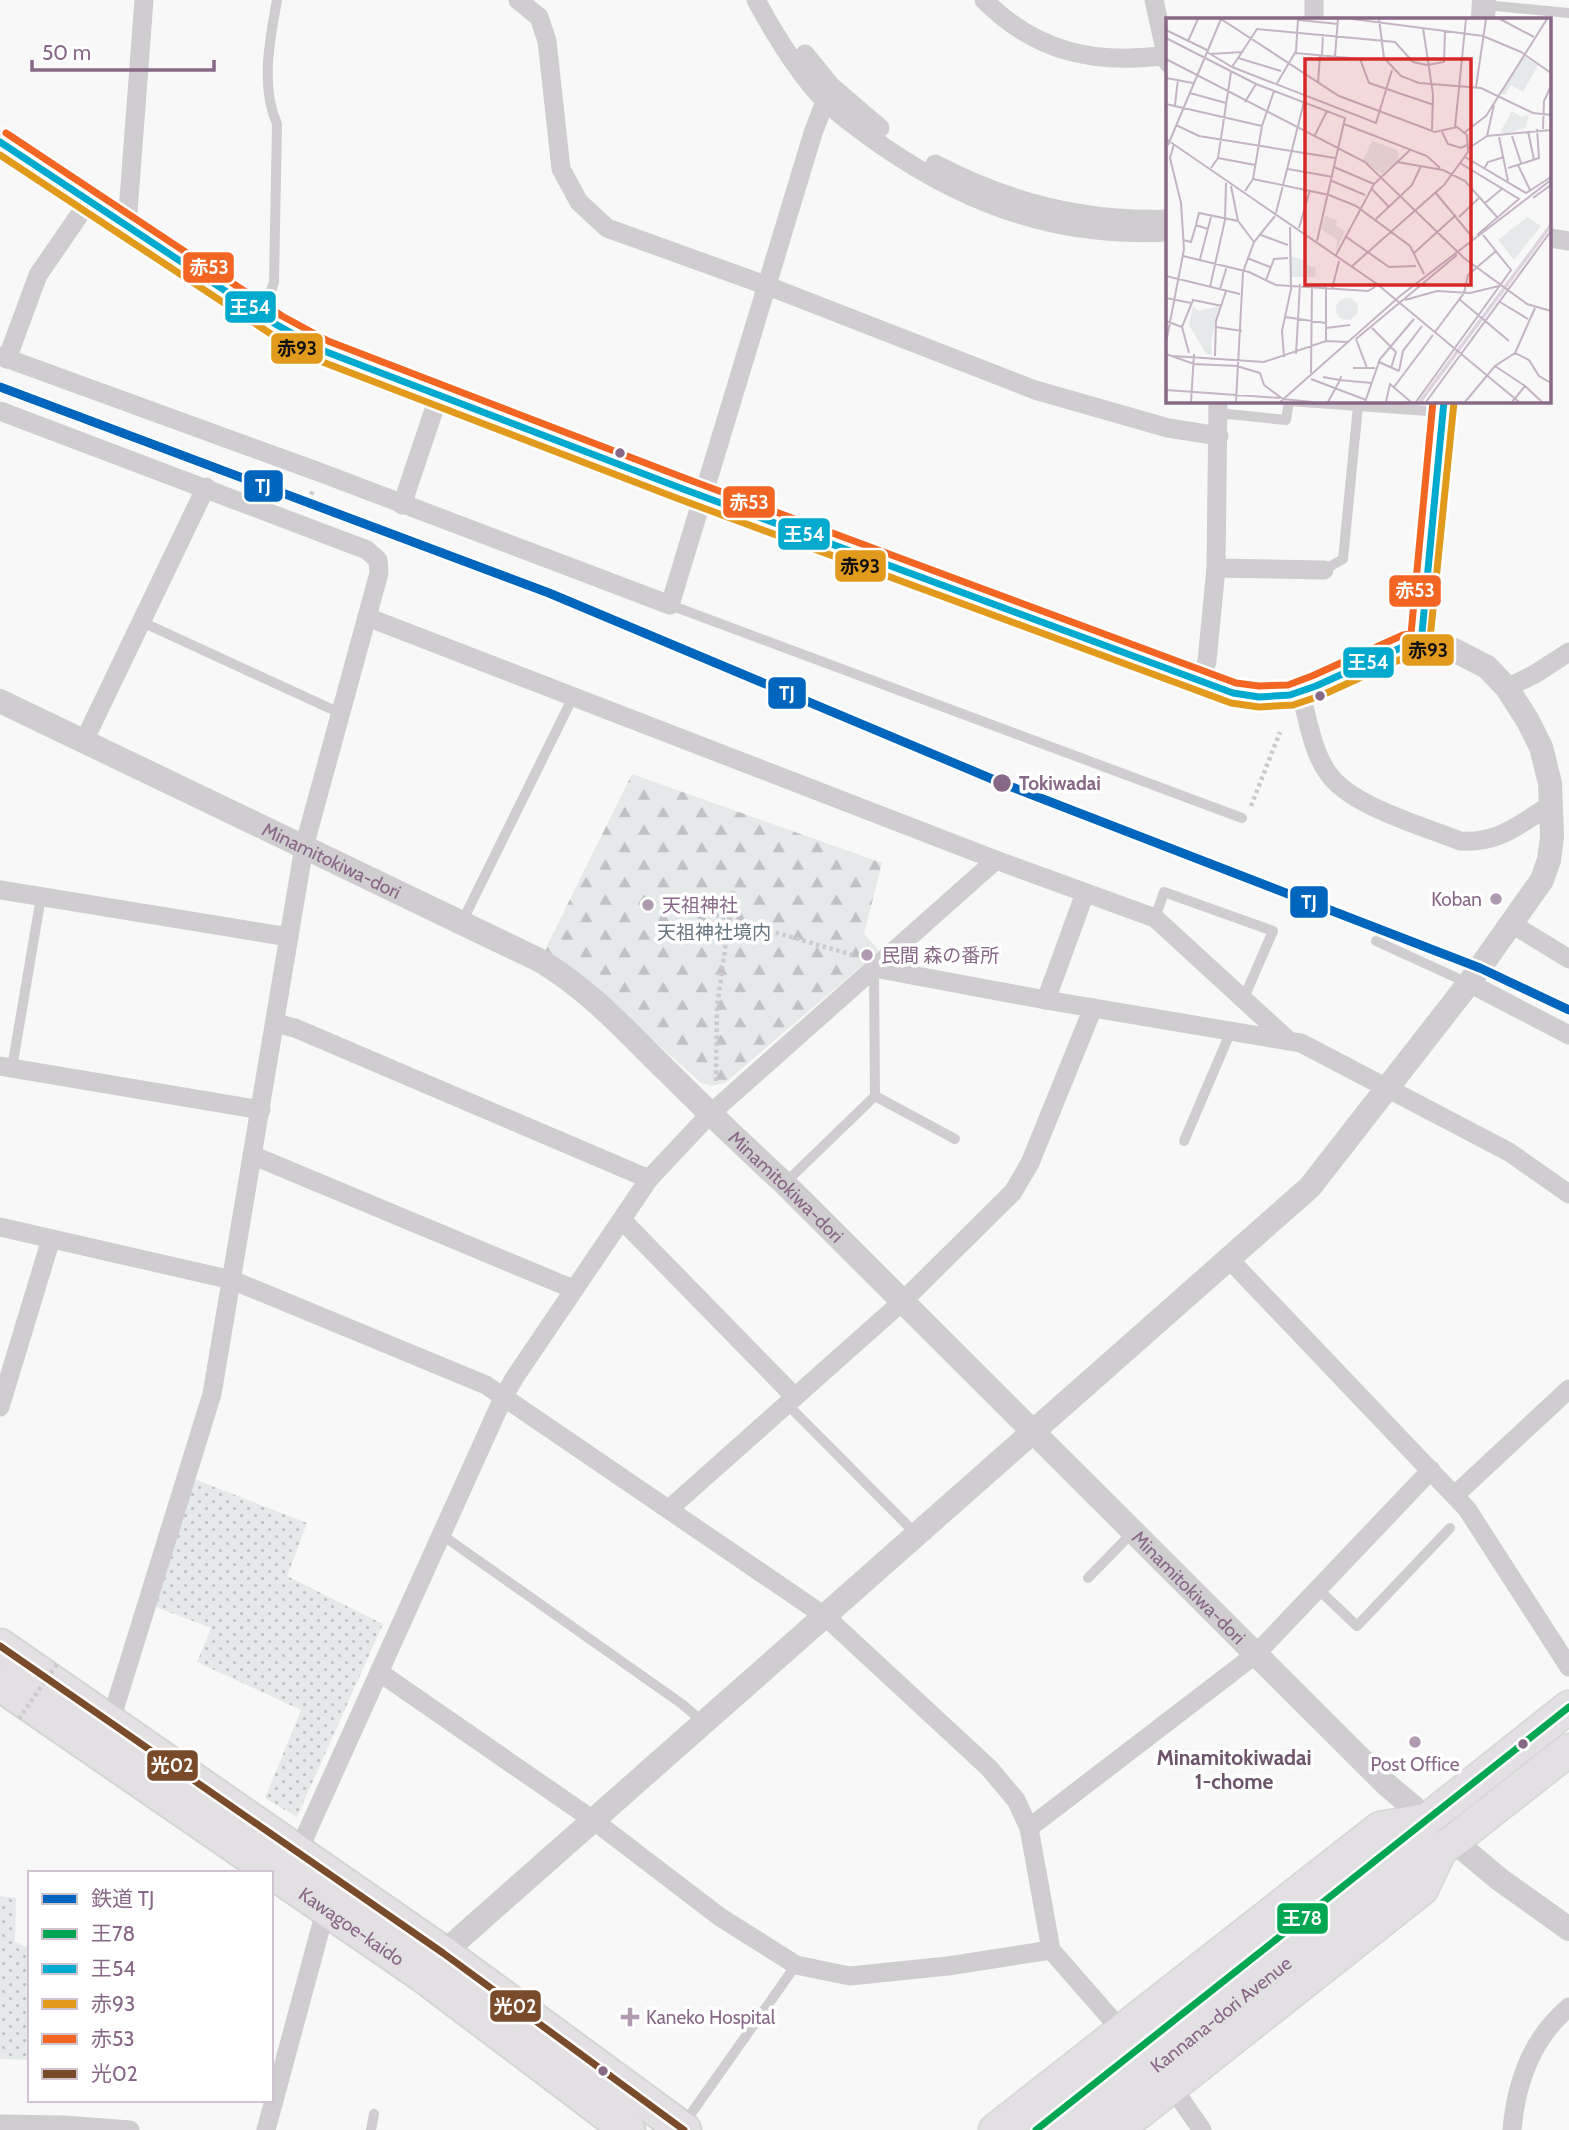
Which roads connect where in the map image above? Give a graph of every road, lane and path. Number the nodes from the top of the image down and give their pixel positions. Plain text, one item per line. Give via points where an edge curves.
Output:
1 (144, 0) edge
2 (277, 0) edge
3 (518, 0) edge
4 (756, 0) edge
5 (770, 0) edge
6 (984, 0) edge
7 (1154, 0) edge
8 (1314, 0) edge
9 (1484, 8) edge
10 (1569, 13) edge
11 (1314, 18) edge
12 (1166, 50) edge
13 (1166, 58) edge
14 (828, 93) junction
15 (0, 142) edge
16 (89, 201) junction
17 (1166, 219) edge
18 (127, 225) junction
19 (1166, 232) edge
20 (768, 286) junction
21 (263, 316) junction
22 (4, 357) edge
23 (439, 395) junction
24 (1289, 402) edge
25 (1303, 402) edge
26 (1358, 406) junction
27 (1444, 406) edge
28 (1218, 407) edge
29 (0, 411) edge
30 (1219, 436) junction
31 (319, 472) junction
32 (206, 487) junction
33 (703, 496) junction
34 (402, 505) junction
35 (301, 524) junction
36 (1216, 568) junction
37 (1324, 570) joint
38 (670, 605) junction
39 (366, 617) junction
40 (142, 622) junction
41 (1421, 643) junction
42 (1569, 652) edge
43 (1201, 681) junction
44 (1507, 688) junction
45 (1300, 692) junction
46 (573, 696) junction
47 (0, 701) edge
48 (340, 713) junction
49 (1280, 732) dead end
50 (84, 741) junction
51 (1552, 804) junction
52 (1242, 818) joint
53 (1561, 837) edge
54 (304, 847) junction
55 (996, 860) junction
56 (0, 890) edge
57 (733, 891) dead end
58 (1085, 893) junction
59 (41, 897) junction
60 (695, 909) dead end
61 (1155, 918) junction
62 (729, 919) junction
63 (461, 924) junction
64 (1512, 924) junction
65 (289, 937) junction
66 (1376, 941) dead end
67 (1569, 959) edge
68 (869, 963) junction
69 (1469, 983) junction
70 (1046, 1000) junction
71 (1243, 1000) junction
72 (1093, 1008) junction
73 (275, 1023) junction
74 (1231, 1031) junction
75 (1569, 1035) edge
76 (1288, 1040) junction
77 (6, 1067) edge
78 (716, 1082) dead end
79 (1387, 1089) junction
80 (875, 1096) junction
81 (261, 1110) junction
82 (710, 1114) junction
83 (955, 1139) dead end
84 (1184, 1141) dead end
85 (252, 1155) junction
86 (649, 1179) junction
87 (785, 1184) junction
88 (1569, 1194) edge
89 (622, 1220) junction
90 (0, 1227) edge
91 (51, 1239) junction
92 (1229, 1259) junction
93 (232, 1280) junction
94 (573, 1289) junction
95 (903, 1301) junction
96 (1569, 1389) edge
97 (504, 1396) junction
98 (791, 1400) junction
99 (0, 1406) edge
100 (1033, 1431) junction
101 (1431, 1470) junction
102 (1461, 1507) junction
103 (669, 1509) junction
104 (1450, 1528) dead end
105 (1133, 1531) junction
106 (442, 1535) junction
107 (917, 1535) junction
108 (1088, 1578) dead end
109 (1318, 1589) junction
110 (826, 1617) junction
111 (0, 1646) edge
112 (1256, 1654) junction
113 (57, 1664) dead end
114 (1569, 1667) edge
115 (379, 1672) junction
116 (0, 1684) edge
117 (1569, 1707) edge
118 (19, 1719) dead end
119 (110, 1723) junction
120 (704, 1723) junction
121 (1569, 1750) edge
122 (593, 1820) junction
123 (1426, 1820) junction
124 (1029, 1828) junction
125 (1447, 1845) junction
126 (298, 1854) junction
127 (272, 1871) edge
128 (273, 1872) edge
129 (326, 1908) junction
130 (1569, 1929) edge
131 (1051, 1950) junction
132 (1271, 1960) junction
133 (434, 1965) junction
134 (796, 1965) junction
135 (1569, 2007) edge
136 (1121, 2030) junction
137 (1172, 2087) junction
138 (374, 2114) dead end
139 (0, 2124) edge
140 (63, 2127) edge
141 (682, 2129) edge
142 (131, 2130) edge
143 (266, 2130) edge
144 (371, 2130) edge
145 (628, 2130) edge
146 (995, 2130) edge
147 (1036, 2130) edge
148 (1075, 2130) edge
149 (1117, 2130) edge
150 (1202, 2130) edge
151 (1512, 2130) edge

1 - 18 street
2 - 21 lane via 268,48 268,92 277,124 274,282
3 - 20 street via 539,17 547,41 561,169 579,202 607,228
4 - 14 street via 789,55
5 - 14 street
6 - 13 street via 1017,29 1055,48 1109,59
7 - 12 street
8 - 11 street
9 - 10 lane
14 - 17 street via 909,150 1006,196 1082,215
14 - 19 street via 864,134 907,163 1003,211 1081,229
14 - 20 street
15 - 16 street
16 - 18 street
16 - 22 street via 38,275
18 - 21 street
20 - 30 street via 1035,390 1168,428
20 - 33 street
21 - 23 street via 324,351
22 - 31 street
23 - 33 street
23 - 34 street
24 - 28 lane via 1286,420
25 - 26 lane
26 - 27 lane
26 - 37 lane via 1343,559
27 - 41 street
28 - 30 street
29 - 32 street
30 - 36 street
31 - 34 street
31 - 35 path
32 - 35 street
32 - 40 street
33 - 38 street
33 - 43 street
34 - 38 street
35 - 39 street via 367,550 378,560 379,573
36 - 37 street
36 - 43 street
38 - 52 lane
39 - 46 street
39 - 48 street
40 - 48 lane
40 - 50 street
41 - 44 street via 1454,650 1487,667
41 - 45 street
42 - 44 street
43 - 45 street via 1259,696
44 - 51 street via 1541,747
45 - 51 street via 1328,774 1356,799 1460,841 1479,842 1495,838
46 - 55 street
46 - 63 lane
47 - 50 street, Minamitokiwa-dori
48 - 54 street
49 - 52 path via 1246,819
50 - 54 street, Minamitokiwa-dori
51 - 53 street
53 - 64 street via 1542,880
54 - 63 street, Minamitokiwa-dori
54 - 65 street
55 - 58 street
55 - 68 street
56 - 59 street
57 - 62 path
58 - 61 street
58 - 70 street
59 - 65 street
59 - 77 lane
60 - 62 path
61 - 71 street
61 - 71 lane via 1164,892 1273,931
62 - 68 path
62 - 78 path via 716,1007
63 - 82 street, Minamitokiwa-dori via 566,976
64 - 67 street
64 - 69 street
65 - 73 street
66 - 69 lane
68 - 70 street
68 - 80 lane
68 - 82 street
69 - 75 street
69 - 79 street
70 - 72 street
71 - 74 street
71 - 76 street
72 - 74 street
72 - 95 street via 1030,1164 1013,1192
73 - 81 street
73 - 86 street
74 - 76 street
74 - 84 lane
76 - 79 street
77 - 81 street
79 - 88 street via 1509,1152
79 - 92 street via 1310,1187
80 - 83 lane
80 - 87 lane
81 - 85 street
82 - 86 street
82 - 87 street, Minamitokiwa-dori
85 - 93 street
85 - 94 street
86 - 89 street
87 - 95 street, Minamitokiwa-dori
89 - 94 street
89 - 98 street
90 - 91 street
91 - 93 street
91 - 99 street
92 - 100 street
92 - 101 street
93 - 97 street
93 - 119 street via 212,1394
94 - 97 street
95 - 98 street
95 - 100 street, Minamitokiwa-dori
96 - 102 street
97 - 103 street
97 - 106 street
98 - 103 street
98 - 107 lane
100 - 105 street, Minamitokiwa-dori
100 - 107 street
101 - 102 street
101 - 109 street
102 - 114 street
103 - 110 street
104 - 109 lane via 1357,1626
105 - 108 lane
105 - 112 street, Minamitokiwa-dori
106 - 115 street
106 - 120 lane
107 - 110 street
109 - 112 street
110 - 120 street
110 - 124 street via 989,1768 1016,1800
111 - 119 highway, Kawagoe-kaido
112 - 123 street, Minamitokiwa-dori
112 - 124 street
113 - 118 path, bridge
115 - 122 street
115 - 126 street
116 - 127 highway, Kawagoe-kaido
117 - 123 main road, Kannana-dori Avenue
119 - 126 highway, Kawagoe-kaido
120 - 122 street
121 - 125 main road, Kannana-dori Avenue
122 - 133 street
122 - 134 street via 720,1917
123 - 125 street, Minamitokiwa-dori
123 - 132 main road, Kannana-dori Avenue
123 - 136 main road via 1380,1828
124 - 131 street
125 - 130 street, Minamitokiwa-dori
125 - 132 main road, Kannana-dori Avenue
125 - 137 main road via 1422,1889
126 - 133 highway, Kawagoe-kaido
128 - 129 highway, Kawagoe-kaido
129 - 133 highway, Kawagoe-kaido
129 - 143 street
131 - 134 street via 850,1976
131 - 136 street
132 - 147 main road, Kannana-dori Avenue
132 - 148 main road, Kannana-dori Avenue
133 - 141 highway, Kawagoe-kaido
133 - 145 highway, Kawagoe-kaido
134 - 141 lane
135 - 151 street via 1537,2042 1522,2077
136 - 146 main road
137 - 149 main road
137 - 150 street
138 - 144 lane
139 - 140 street
140 - 142 street

